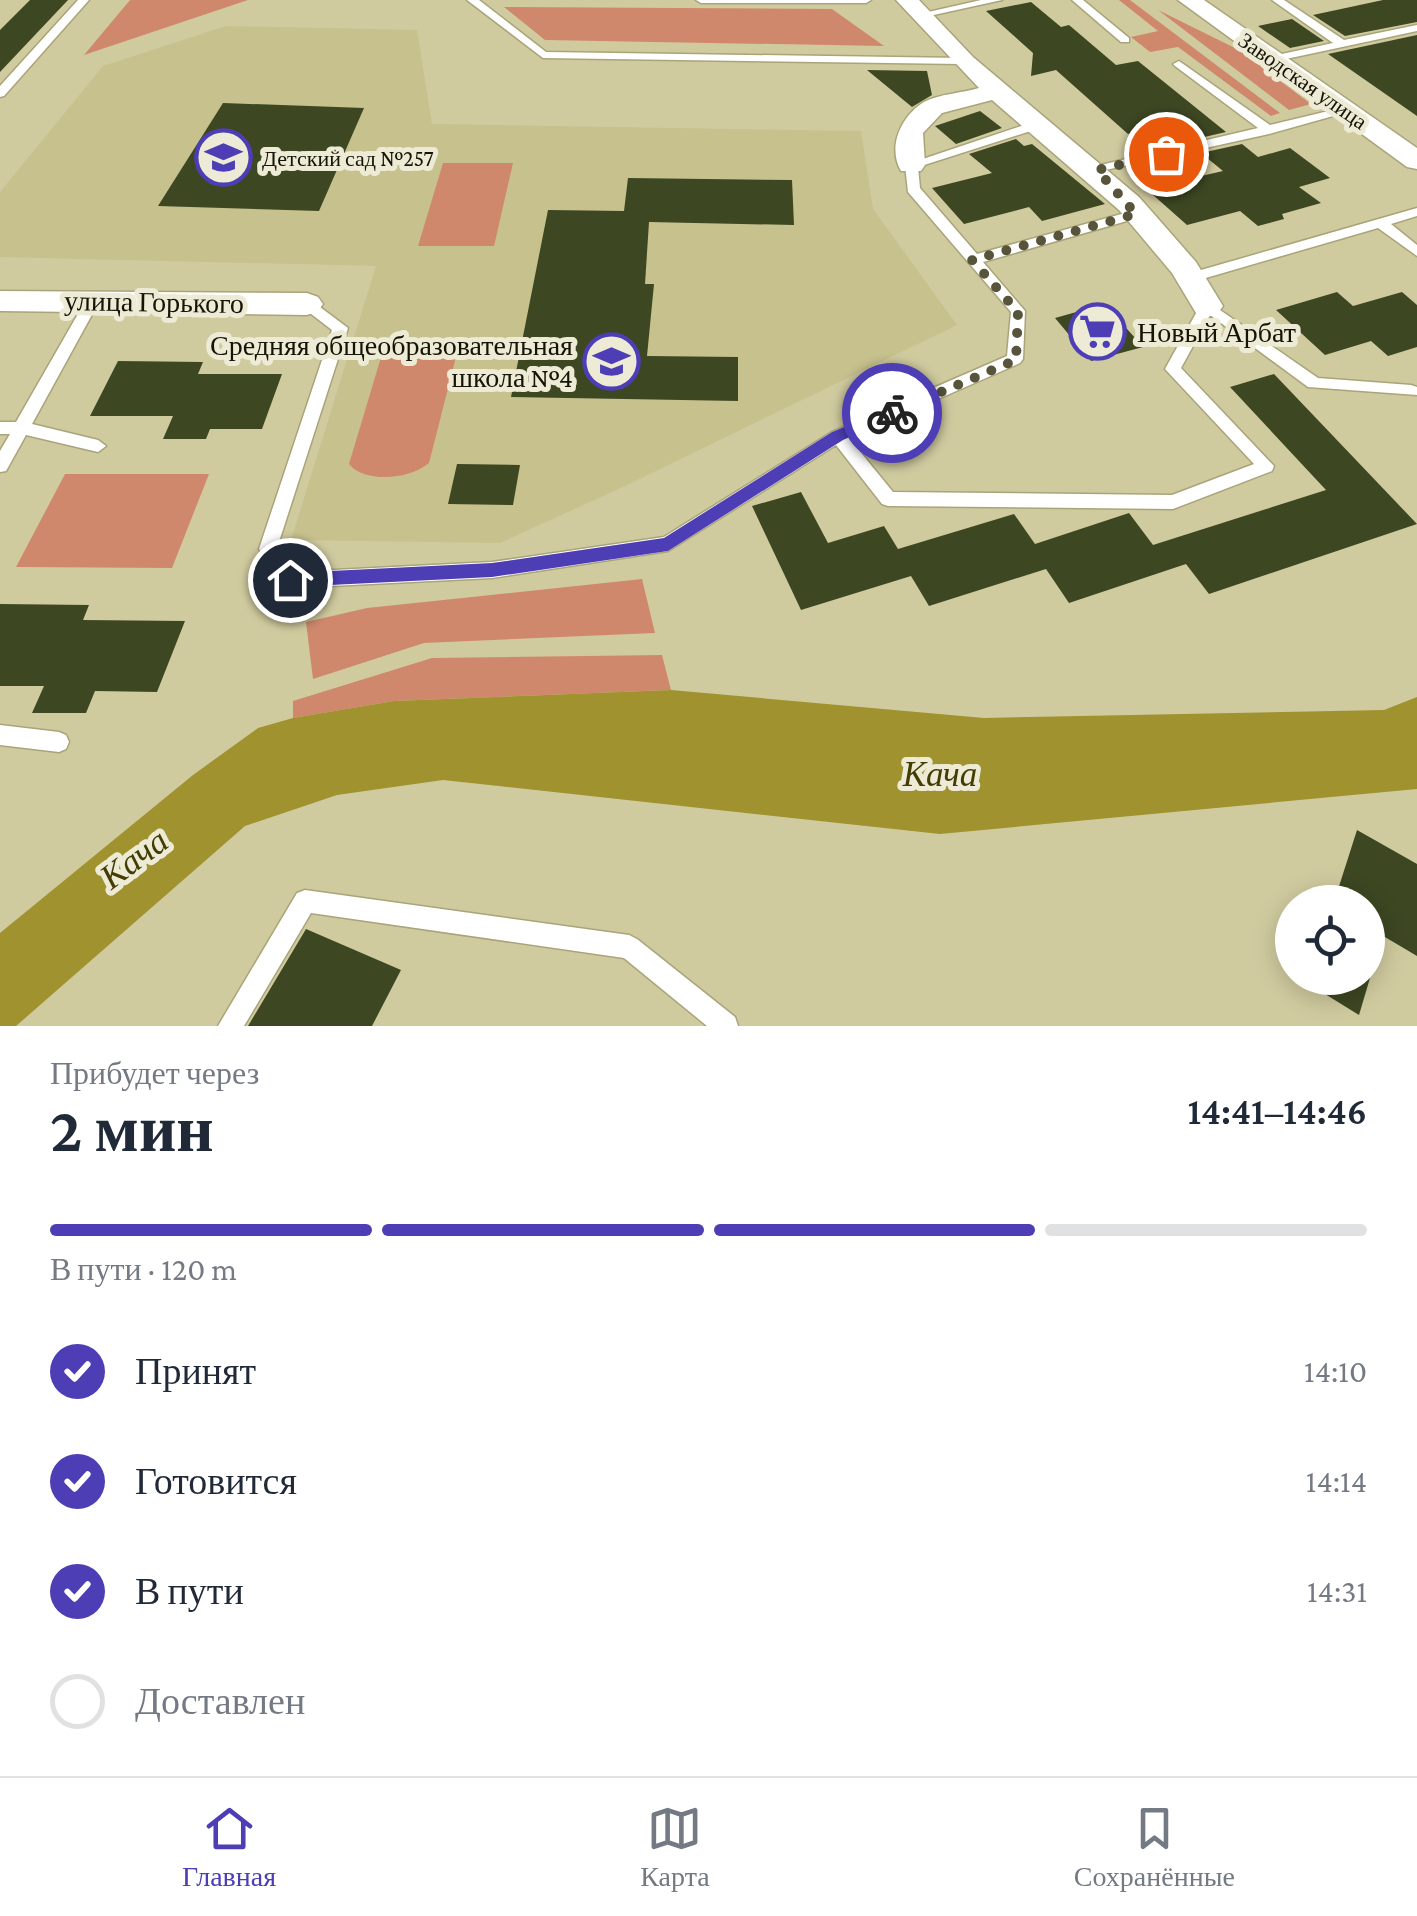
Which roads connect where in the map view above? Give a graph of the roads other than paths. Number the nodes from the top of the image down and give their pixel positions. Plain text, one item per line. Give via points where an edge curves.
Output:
1 (84, 0) edge
2 (472, 0) edge
3 (701, 0) edge
4 (866, 0) edge
5 (997, 0) edge
6 (1078, 0) edge
7 (1189, 0) edge
8 (1277, 0) edge
9 (914, 8) edge
10 (1417, 28) edge
11 (1124, 40) dead end
12 (1342, 44) junction
13 (1272, 59) junction
14 (962, 61) junction
15 (1179, 64) dead end
16 (998, 91) junction
17 (0, 93) edge
18 (1346, 112) junction
19 (1039, 124) junction
20 (1269, 130) junction
21 (1417, 160) edge
22 (912, 165) junction
23 (1097, 170) junction
24 (1417, 212) edge
25 (1136, 214) junction
26 (1380, 222) junction
27 (1417, 252) edge
28 (972, 260) junction
29 (1192, 277) junction
30 (0, 300) edge
31 (93, 300) junction
32 (307, 304) joint
33 (1207, 306) junction
34 (1411, 391) dead end
35 (0, 428) edge
36 (22, 428) junction
37 (838, 436) junction
38 (98, 446) dead end
39 (0, 466) edge
40 (0, 734) edge
41 (59, 742) dead end
42 (230, 1026) edge
43 (726, 1026) edge

1 - 17 lane
2 - 14 lane via 544,55
3 - 4 lane
5 - 9 lane
6 - 11 lane
7 - 13 street, Заводская улица
8 - 12 lane
9 - 14 street
10 - 12 lane
12 - 13 lane
13 - 18 street, Заводская улица
14 - 16 street
15 - 20 lane
16 - 19 street
16 - 22 street via 933,108 910,131
18 - 20 lane
18 - 21 street, Заводская улица
19 - 22 lane
19 - 23 street
20 - 23 lane
22 - 28 lane via 913,189
23 - 25 street
24 - 26 lane
25 - 28 lane
25 - 29 street
26 - 27 lane
26 - 29 lane
28 - 37 lane via 1018,312 1016,360
29 - 33 street
30 - 31 street, улица Горького
31 - 32 street, улица Горького
31 - 36 lane
32 - 37 lane via 340,328 268,550 290,580 492,570 668,544
33 - 34 lane via 1314,382
33 - 37 lane via 1174,369 1266,466 1174,502 888,499
35 - 36 lane
36 - 38 lane
36 - 39 lane
40 - 41 lane
42 - 43 lane via 305,901 629,947

